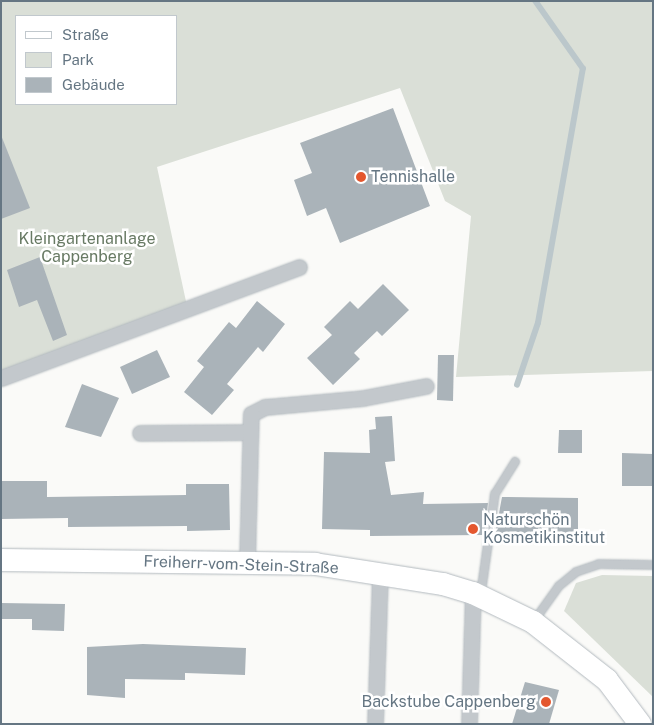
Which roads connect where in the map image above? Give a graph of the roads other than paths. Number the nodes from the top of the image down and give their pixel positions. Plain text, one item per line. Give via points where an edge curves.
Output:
1 (299, 267) dead end
2 (1, 378) edge
3 (426, 386) dead end
4 (248, 432) junction
5 (140, 433) dead end
6 (515, 462) dead end
7 (1, 560) edge
8 (247, 562) junction
9 (653, 565) edge
10 (380, 573) junction
11 (477, 594) junction
12 (533, 622) junction
13 (375, 724) edge
14 (470, 724) edge
15 (640, 724) edge

1 - 2 street
3 - 4 street via 363,398 265,407 251,414
4 - 5 street
4 - 8 street
6 - 11 lane via 495,494
7 - 8 main road, Freiherr-vom-Stein-Straße
8 - 10 main road, Freiherr-vom-Stein-Straße via 315,564
9 - 12 lane via 599,564 576,572 559,586
10 - 11 main road, Freiherr-vom-Stein-Straße
10 - 13 street
11 - 12 main road, Freiherr-vom-Stein-Straße
11 - 14 street
12 - 15 main road, Freiherr-vom-Stein-Straße via 607,680

